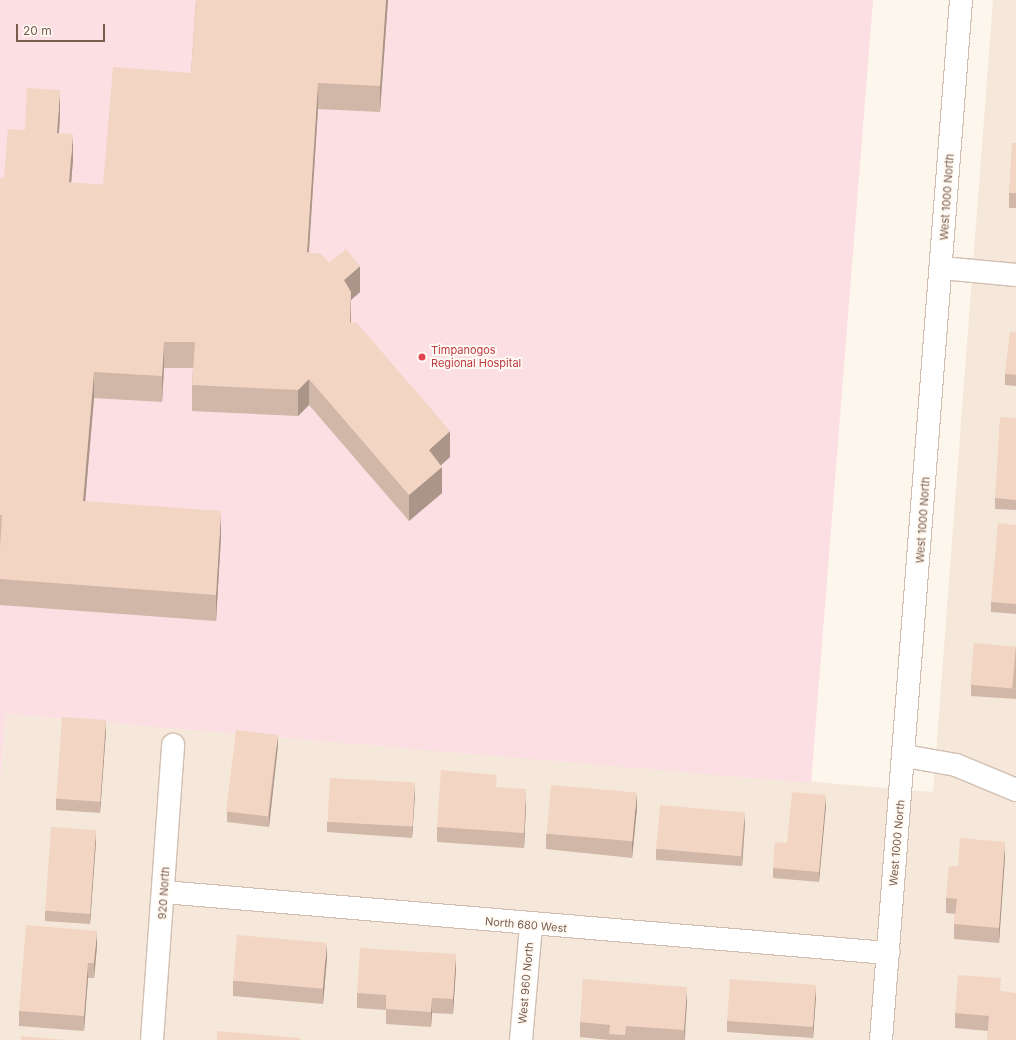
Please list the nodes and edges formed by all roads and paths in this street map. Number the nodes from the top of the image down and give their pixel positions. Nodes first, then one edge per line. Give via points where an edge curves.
1 (961, 0) edge
2 (942, 268) junction
3 (1016, 275) edge
4 (173, 746) dead end
5 (905, 756) junction
6 (1016, 790) edge
7 (164, 892) junction
8 (531, 925) junction
9 (888, 953) junction
10 (152, 1040) edge
11 (521, 1040) edge
12 (881, 1040) edge

1 - 2 street, West 1000 North
2 - 3 street
2 - 5 street, West 1000 North
4 - 7 street, 920 North
5 - 6 street via 956,765
5 - 9 street, West 1000 North
7 - 8 street, North 680 West
7 - 10 street, 920 North
8 - 9 street, North 680 West
8 - 11 street, West 960 North
9 - 12 street, West 1000 North

